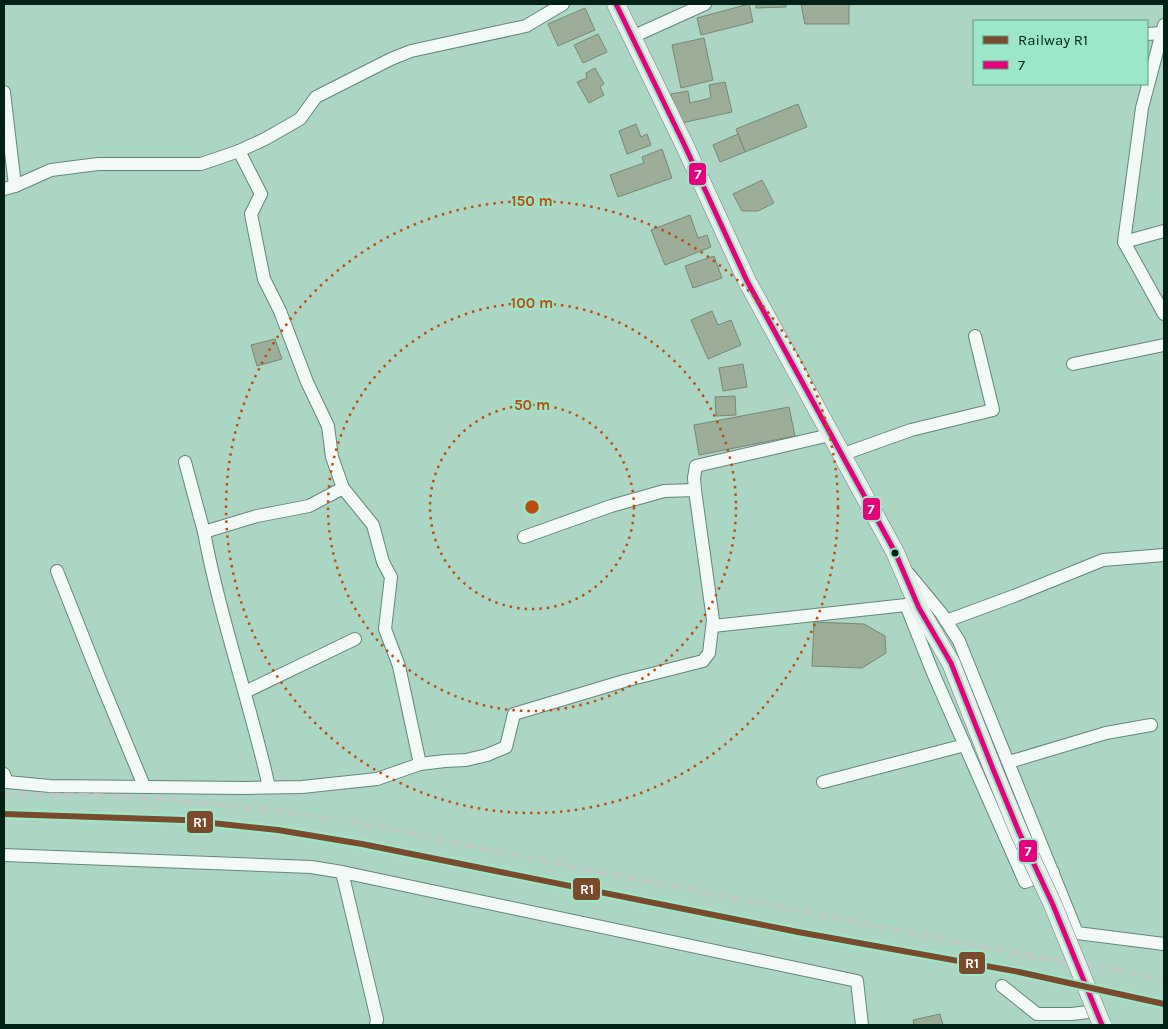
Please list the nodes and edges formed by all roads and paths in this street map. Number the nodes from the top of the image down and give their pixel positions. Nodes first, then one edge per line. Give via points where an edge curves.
1 (563, 4) edge
2 (616, 4) edge
3 (706, 4) edge
4 (1163, 29) edge
5 (1148, 34) edge
6 (632, 37) junction
7 (4, 92) edge
8 (238, 151) junction
9 (10, 188) edge
10 (1164, 231) edge
11 (1124, 242) junction
12 (1164, 314) edge
13 (975, 336) dead end
14 (1164, 345) edge
15 (1073, 364) dead end
16 (830, 435) junction
17 (841, 455) junction
18 (185, 462) dead end
19 (344, 488) junction
20 (695, 490) junction
21 (204, 532) junction
22 (524, 537) dead end
23 (1164, 555) edge
24 (900, 562) junction
25 (57, 571) dead end
26 (946, 621) junction
27 (713, 626) junction
28 (355, 639) dead end
29 (245, 692) junction
30 (1150, 725) dead end
31 (965, 745) junction
32 (1009, 762) junction
33 (420, 764) junction
34 (4, 774) edge
35 (823, 782) dead end
36 (144, 786) junction
37 (269, 787) junction
38 (4, 855) edge
39 (342, 872) junction
40 (1053, 872) junction
41 (1164, 944) edge
42 (1002, 986) dead end
43 (1099, 1018) edge
44 (376, 1025) edge
45 (862, 1025) edge

1 - 8 street via 526,26 411,51 391,59 316,97 300,119
2 - 6 main road
3 - 6 street
4 - 5 street
4 - 11 street via 1142,108
6 - 16 main road via 746,282
7 - 9 street
8 - 9 street via 201,164 98,164 51,170
8 - 19 street via 261,194 251,214 264,279 328,426 332,457
10 - 11 street
11 - 12 street
13 - 17 street via 993,410 910,430
14 - 15 street
16 - 17 main road
16 - 20 street via 696,466
17 - 24 main road
18 - 21 street
19 - 21 street via 310,506 257,516
19 - 33 street via 373,525 391,577 385,629 399,666
20 - 22 street via 664,491 610,506
20 - 27 street
21 - 29 street
23 - 26 street via 1103,560
24 - 26 street
24 - 43 main road, bridge via 919,608 951,663
25 - 36 street
26 - 32 street via 959,641
27 - 31 street via 906,605
27 - 33 street via 709,653 703,661 514,714 506,747 466,760
28 - 29 street
29 - 37 street
30 - 32 street via 1106,733
31 - 35 street
31 - 40 street via 1026,882
32 - 40 street
33 - 37 street via 377,779
34 - 36 street via 6,782 50,786
36 - 37 street
38 - 39 street via 312,867
39 - 44 street
39 - 45 street via 857,981
40 - 41 street via 1077,933
42 - 43 street via 1037,1014

